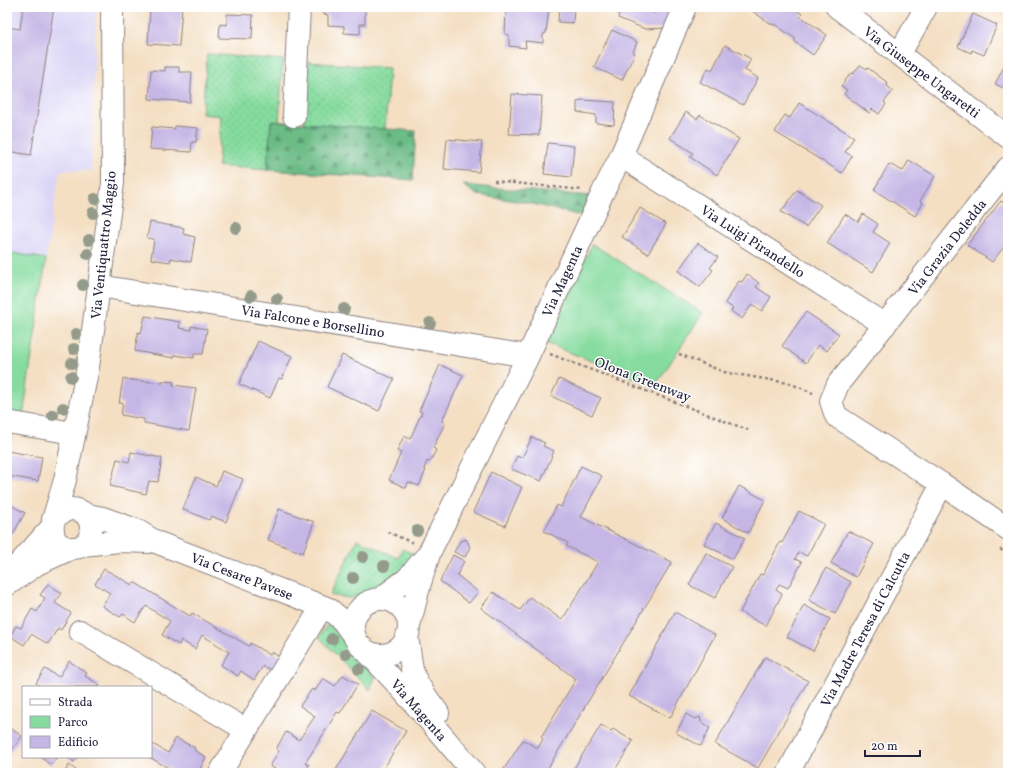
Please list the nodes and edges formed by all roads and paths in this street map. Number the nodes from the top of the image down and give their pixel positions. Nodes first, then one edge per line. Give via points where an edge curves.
1 (112, 7) edge
2 (299, 7) edge
3 (685, 7) edge
4 (837, 7) edge
5 (926, 7) edge
6 (899, 55) junction
7 (294, 116) dead end
8 (1008, 137) edge
9 (621, 156) junction
10 (1008, 168) edge
11 (494, 181) dead end
12 (603, 192) junction
13 (99, 286) junction
14 (885, 325) junction
15 (529, 351) junction
16 (679, 354) dead end
17 (831, 401) junction
18 (7, 422) edge
19 (748, 430) dead end
20 (74, 433) junction
21 (65, 480) junction
22 (942, 484) junction
23 (84, 513) junction
24 (53, 523) junction
25 (1008, 529) edge
26 (388, 532) dead end
27 (156, 542) junction
28 (76, 547) junction
29 (430, 551) junction
30 (7, 577) edge
31 (7, 585) edge
32 (375, 601) junction
33 (325, 608) junction
34 (80, 631) dead end
35 (408, 631) junction
36 (359, 644) junction
37 (246, 730) junction
38 (220, 773) edge
39 (474, 773) edge
40 (480, 773) edge
41 (788, 773) edge

1 - 13 street, Via Ventiquattro Maggio via 113,183
2 - 7 street
3 - 9 street, Via Magenta
4 - 6 street, Via Giuseppe Ungaretti
5 - 6 street
6 - 8 street, Via Giuseppe Ungaretti
9 - 12 street, Via Magenta
9 - 14 street, Via Luigi Pirandello
10 - 14 street, Via Grazia Deledda
11 - 12 path
12 - 15 street, Via Magenta
13 - 15 street, Via Falcone e Borsellino
13 - 20 street, Via Ventiquattro Maggio via 88,367
14 - 17 street via 838,384
15 - 19 path, Olona Greenway
15 - 29 street, Via Magenta
16 - 17 path via 724,372 789,383
17 - 22 street via 836,416
18 - 20 street
20 - 21 street, Via Ventiquattro Maggio
21 - 23 street
21 - 24 street, Via Ventiquattro Maggio
22 - 25 street
22 - 41 street, Via Madre Teresa di Calcutta
23 - 24 street, Via Ventiquattro Maggio via 70,509 61,512
23 - 27 street, Via Cesare Pavese via 136,530
23 - 28 street via 92,530 90,538
24 - 28 street via 55,540 61,546
24 - 30 street, Via Ventiquattro Maggio
26 - 29 path
27 - 28 street, Via Cesare Pavese via 119,541
27 - 33 street, Via Cesare Pavese
28 - 31 street via 37,564
29 - 32 street via 407,579
29 - 35 street
32 - 33 street, Via Cesare Pavese via 350,608
32 - 35 street, Via Magenta via 389,600 403,610 407,617
32 - 36 street via 362,607 354,622
33 - 36 street, Via Cesare Pavese via 342,621
33 - 37 street
34 - 37 street
35 - 36 street via 403,644 388,654 370,653
35 - 40 street, Via Magenta via 412,668 416,680
36 - 39 street, Via Magenta
37 - 38 street

